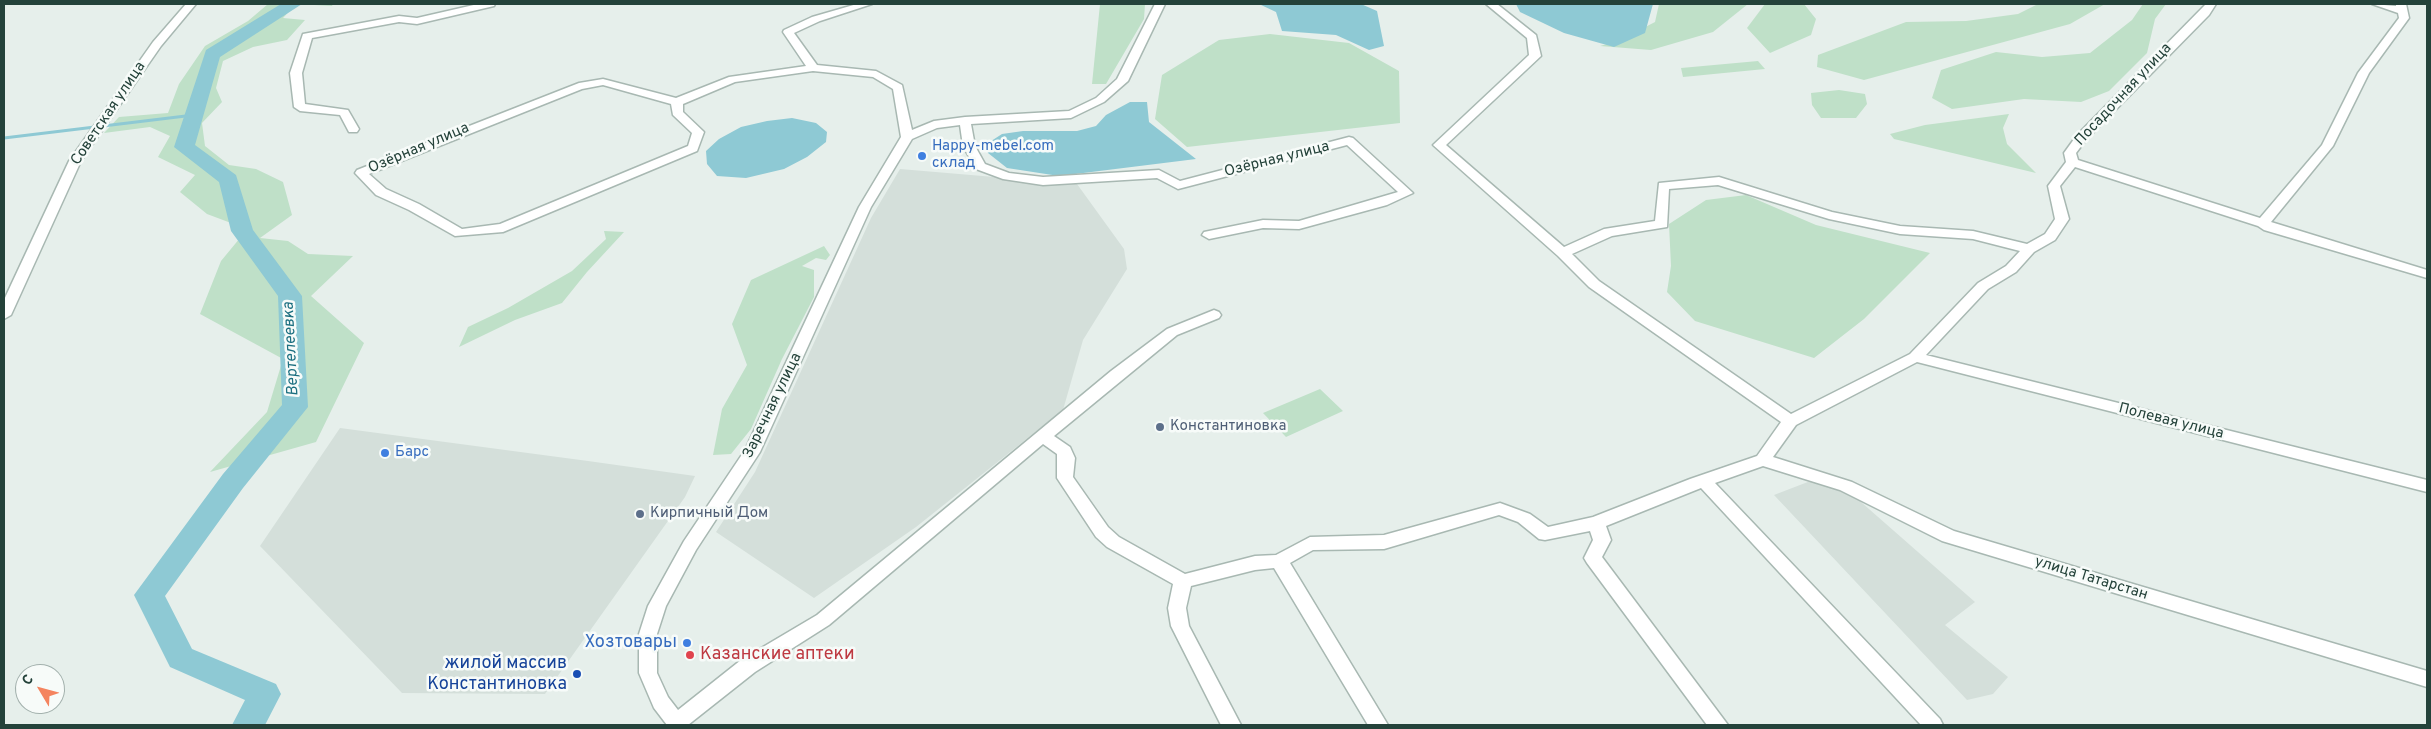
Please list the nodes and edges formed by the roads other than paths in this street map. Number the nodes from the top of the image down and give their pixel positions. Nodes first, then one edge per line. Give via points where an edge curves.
1 (191, 4) edge
2 (490, 4) edge
3 (867, 4) edge
4 (1160, 4) edge
5 (1491, 4) edge
6 (2212, 4) edge
7 (2378, 4) edge
8 (2402, 7) edge
9 (813, 68) junction
10 (677, 102) junction
11 (965, 121) junction
12 (353, 129) dead end
13 (907, 137) junction
14 (2072, 162) junction
15 (2263, 223) junction
16 (1210, 235) dead end
17 (2030, 249) junction
18 (1563, 253) junction
19 (2427, 274) edge
20 (4, 315) edge
21 (1214, 315) dead end
22 (1916, 357) junction
23 (1790, 421) junction
24 (1044, 437) junction
25 (1762, 460) junction
26 (1704, 481) junction
27 (2427, 486) edge
28 (1596, 523) junction
29 (1279, 560) junction
30 (1183, 581) junction
31 (2427, 679) edge
32 (678, 724) edge
33 (1231, 725) edge
34 (1378, 725) edge
35 (1718, 725) edge
36 (1933, 725) edge

1 - 20 street, Советская улица via 157,44 75,160
2 - 12 street via 417,21 399,19 307,36 296,73 300,106 344,112
3 - 9 street via 816,19 788,32
4 - 11 street via 1122,81 1100,100 1071,114
5 - 18 street via 1532,37 1535,56 1439,145
6 - 14 street, Посадочная улица via 2081,138 2070,153
7 - 8 street
8 - 15 street via 2404,18 2364,73 2327,146
9 - 10 street via 733,79
9 - 13 street via 876,74 898,88
10 - 10 street, Озёрная улица via 617,84 603,82 579,86 361,173 381,192 460,233 503,228 693,148 698,132 677,113
11 - 13 street via 934,126
11 - 16 street, Озёрная улица via 969,146 980,166 1016,177 1043,181 1159,174 1178,185 1349,141 1406,193 1299,225 1264,224
13 - 32 street, Заречная улица via 865,207 752,452 690,546 657,606 648,634 648,673 661,702
14 - 15 street
14 - 17 street, Посадочная улица via 2054,186 2062,219 2050,237
15 - 19 street
17 - 18 street via 1973,235 1900,230 1829,216 1719,181 1663,186 1662,224 1609,232
17 - 22 street, Посадочная улица via 2011,269 1983,286
18 - 23 street via 1594,284
21 - 24 street via 1172,332
22 - 23 street, Посадочная улица
22 - 27 street, Полевая улица
23 - 25 street, Посадочная улица
24 - 30 street via 1064,451 1067,458 1065,478 1102,532 1113,542
24 - 32 street via 823,620 748,666
25 - 26 street
25 - 31 street, улица Татарстан via 1846,486 1948,536
26 - 28 street
26 - 36 street
28 - 29 street via 1545,534 1524,518 1500,509 1384,542 1310,544
28 - 35 street via 1602,540 1593,558
29 - 30 street
29 - 34 street
30 - 33 street via 1177,608 1180,626

